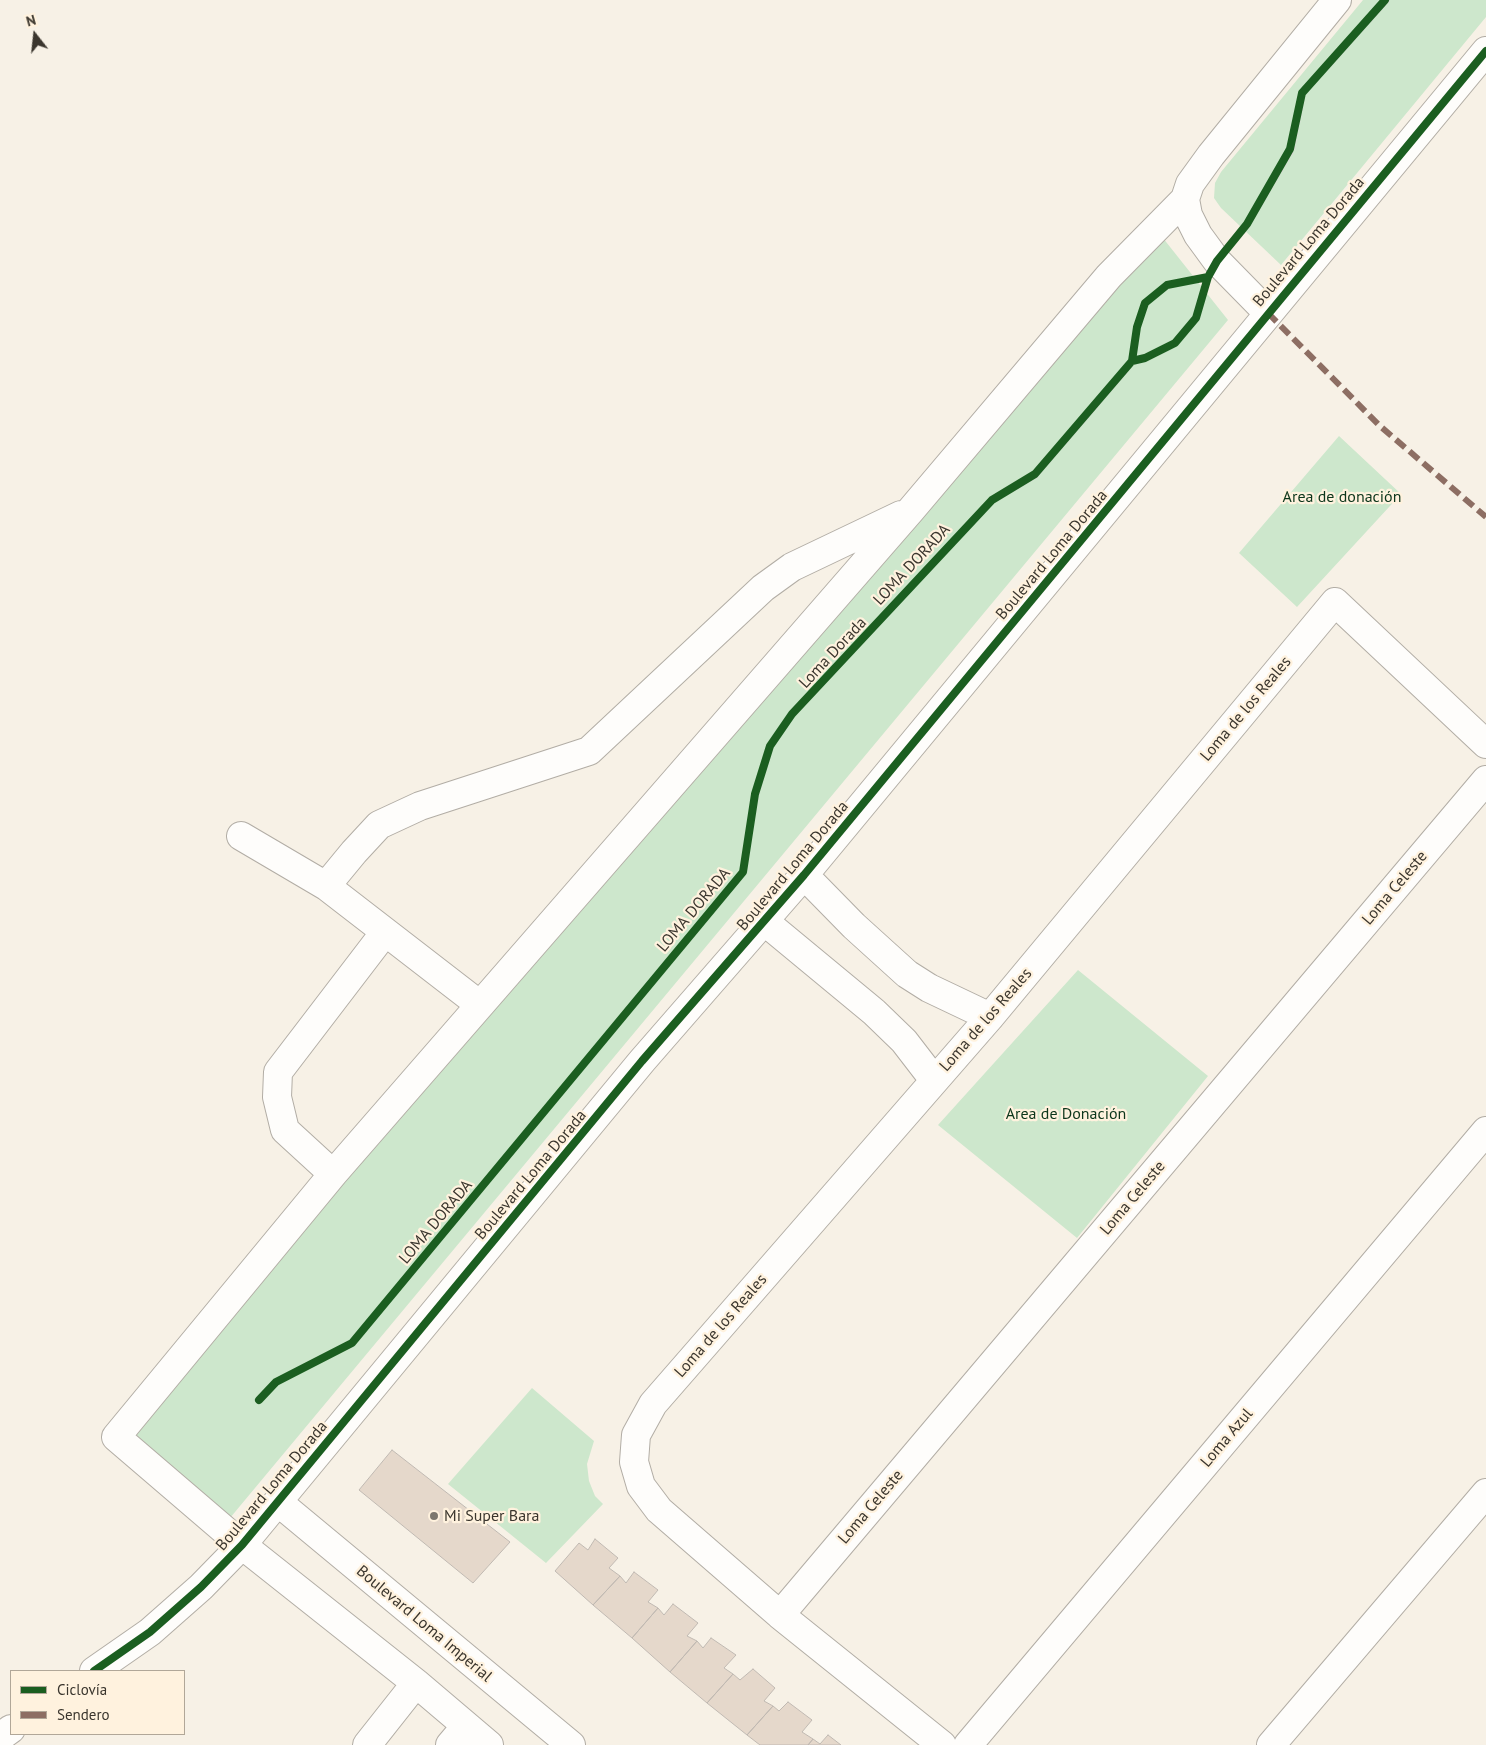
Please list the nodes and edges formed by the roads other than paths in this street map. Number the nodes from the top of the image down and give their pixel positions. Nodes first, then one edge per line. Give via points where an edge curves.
1 (1337, 0) edge
2 (1486, 51) edge
3 (1188, 192) junction
4 (1268, 312) junction
5 (911, 510) junction
6 (1486, 744) edge
7 (1486, 780) edge
8 (241, 836) dead end
9 (804, 875) junction
10 (326, 886) junction
11 (764, 921) junction
12 (385, 932) junction
13 (480, 1006) junction
14 (990, 1018) junction
15 (934, 1080) junction
16 (1486, 1131) edge
17 (333, 1174) junction
18 (1486, 1493) edge
19 (278, 1502) junction
20 (242, 1545) junction
21 (780, 1615) junction
22 (95, 1670) edge
23 (416, 1683) junction
24 (458, 1735) edge
25 (367, 1745) edge
26 (489, 1745) edge
27 (571, 1745) edge
28 (942, 1745) edge
29 (968, 1745) edge
30 (1271, 1745) edge

1 - 3 street via 1211,155
2 - 4 street, Boulevard Loma Dorada
3 - 4 street via 1188,215 1214,267
3 - 5 street via 1109,276
4 - 9 street, Boulevard Loma Dorada
5 - 10 street via 792,567 756,595 589,751 420,806 379,825
5 - 13 street
6 - 14 street, Loma de los Reales via 1335,602
7 - 21 street, Loma Celeste
8 - 10 street
9 - 11 street, Boulevard Loma Dorada
9 - 14 street via 907,974
10 - 12 street
11 - 15 street via 874,1012 904,1041
11 - 19 street, Boulevard Loma Dorada via 642,1061
12 - 13 street
12 - 17 street via 278,1072 277,1097 285,1130
13 - 17 street
14 - 15 street, Loma de los Reales
15 - 21 street, Loma de los Reales via 653,1404 636,1435 634,1462 642,1486 659,1510
16 - 29 street, Loma Azul
17 - 20 street via 116,1437
18 - 30 street
19 - 20 street, Boulevard Loma Dorada
19 - 27 street, Boulevard Loma Imperial
20 - 22 street, Boulevard Loma Dorada via 202,1587 150,1632
20 - 23 street
21 - 28 street
23 - 24 street
23 - 25 street
24 - 26 street

